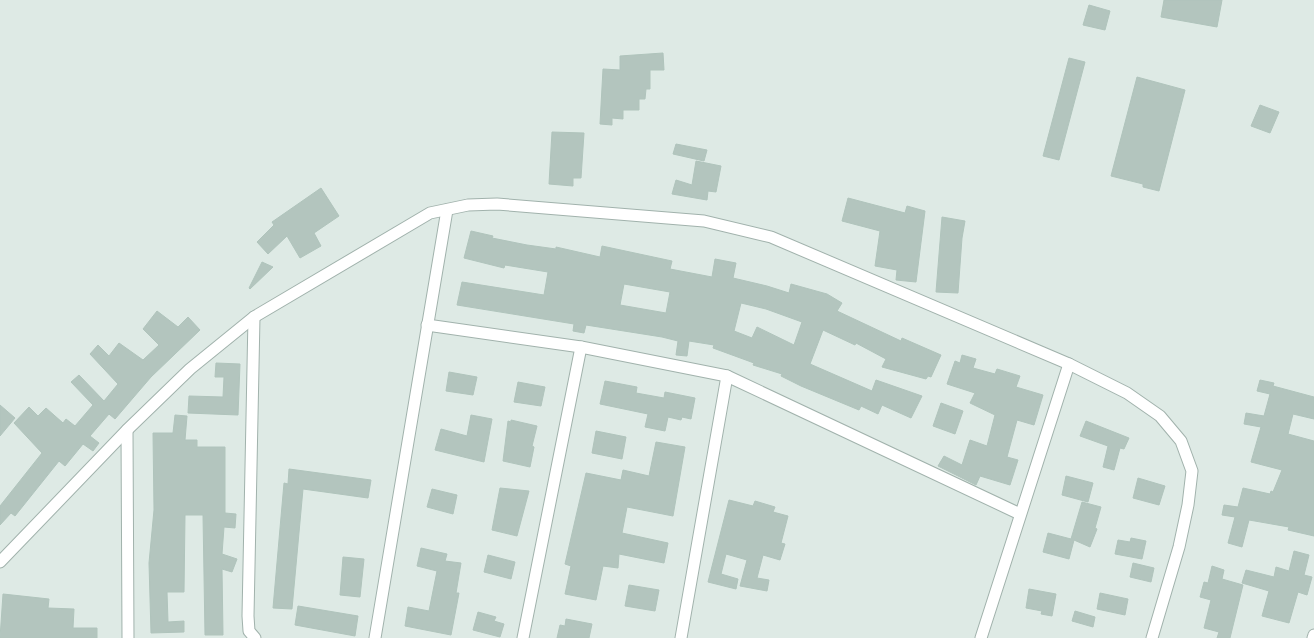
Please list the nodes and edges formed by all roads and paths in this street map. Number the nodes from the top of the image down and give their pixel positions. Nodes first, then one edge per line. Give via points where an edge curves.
1 (447, 210) junction
2 (254, 317) junction
3 (428, 325) junction
4 (581, 347) junction
5 (1069, 364) junction
6 (727, 376) junction
7 (128, 430) junction
8 (1020, 514) junction
9 (0, 562) edge
10 (128, 638) edge
11 (255, 638) edge
12 (375, 638) edge
13 (522, 638) edge
14 (681, 638) edge
15 (981, 638) edge
16 (1152, 638) edge

1 - 2 street via 430,213
1 - 3 street
1 - 5 street via 468,205 497,204 704,221 771,236
2 - 7 street via 190,368
2 - 11 street via 248,616 249,631
3 - 4 street
3 - 12 street
4 - 6 street
4 - 13 street
5 - 8 street
5 - 16 street via 1127,393 1160,416 1181,441 1192,470 1179,547
6 - 8 street
6 - 14 street
7 - 9 street
7 - 10 street
8 - 15 street

